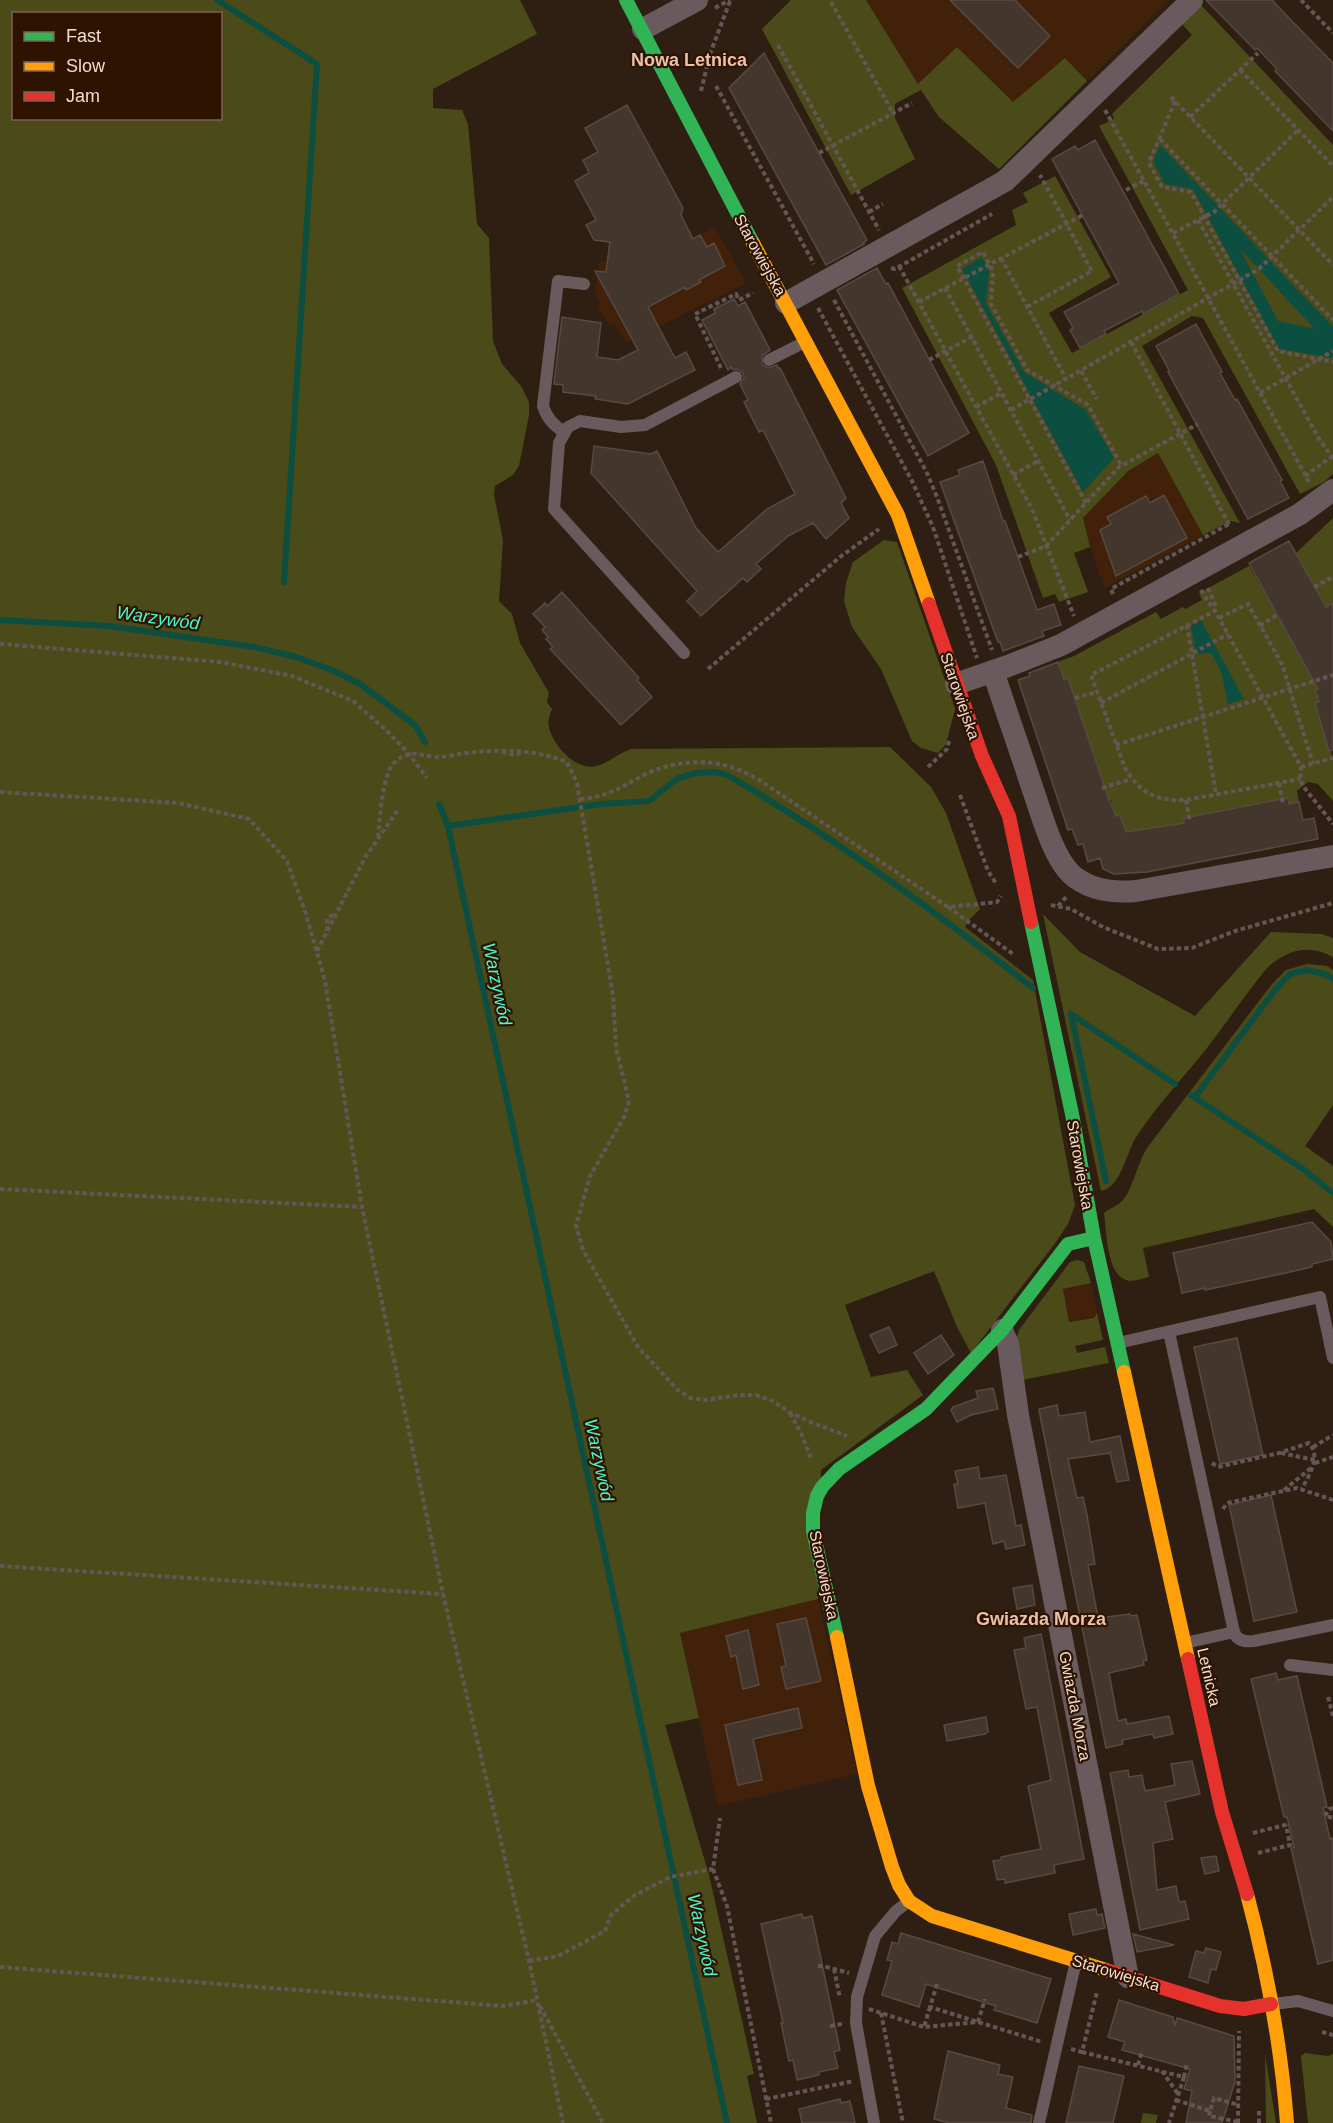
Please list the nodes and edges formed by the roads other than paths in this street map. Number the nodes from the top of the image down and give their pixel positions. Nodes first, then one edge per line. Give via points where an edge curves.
1 (626, 0) edge
2 (697, 0) edge
3 (1192, 0) edge
4 (643, 29) junction
5 (584, 284) dead end
6 (786, 303) junction
7 (806, 341) junction
8 (769, 360) dead end
9 (732, 379) road end
10 (564, 432) junction
11 (1326, 495) edge
12 (684, 653) dead end
13 (996, 670) junction
14 (956, 684) junction
15 (1333, 856) edge
16 (1094, 1238) junction
17 (1002, 1330) junction
18 (1169, 1332) junction
19 (1117, 1343) junction
20 (1333, 1358) edge
21 (1333, 1625) edge
22 (1234, 1632) junction
23 (1184, 1643) junction
24 (1290, 1665) dead end
25 (1333, 1670) edge
26 (909, 1901) junction
27 (1076, 1961) junction
28 (1128, 1977) junction
29 (1271, 2004) junction
30 (1333, 2011) edge
31 (874, 2123) edge
32 (1039, 2123) edge
33 (1287, 2123) edge

1 - 4 street, Starowiejska
2 - 4 street
3 - 6 street via 1005,182
4 - 6 street, Starowiejska
5 - 10 lane via 558,281 543,406 553,424
6 - 7 street, Starowiejska
7 - 8 lane
7 - 14 street, Starowiejska via 898,515
9 - 10 lane via 645,425 621,427 580,422
10 - 12 lane via 559,443 554,509
11 - 13 street via 1300,514 1061,645
13 - 14 street
13 - 15 street via 1055,849 1070,873 1086,884 1120,893
14 - 16 street, Starowiejska via 1009,816
16 - 17 street, Starowiejska via 1068,1244
16 - 19 street, Letnicka
17 - 26 street, Starowiejska via 926,1409 839,1469 822,1486 813,1513 813,1531 868,1786 892,1867
17 - 28 street, Gwiazda Morza via 1008,1344 1018,1415
18 - 19 lane
18 - 20 lane via 1320,1297
18 - 22 lane
19 - 23 street, Letnicka
21 - 22 lane via 1254,1641 1243,1641
22 - 23 lane
23 - 29 street, Letnicka
24 - 25 lane
26 - 27 street, Starowiejska via 932,1916
26 - 31 lane via 875,1936 857,1997 856,2023
27 - 28 street, Starowiejska
27 - 32 lane via 1062,2048
28 - 29 street, Starowiejska via 1220,2006 1244,2009
29 - 30 lane via 1298,2001
29 - 33 street, Letnicka via 1284,2077

